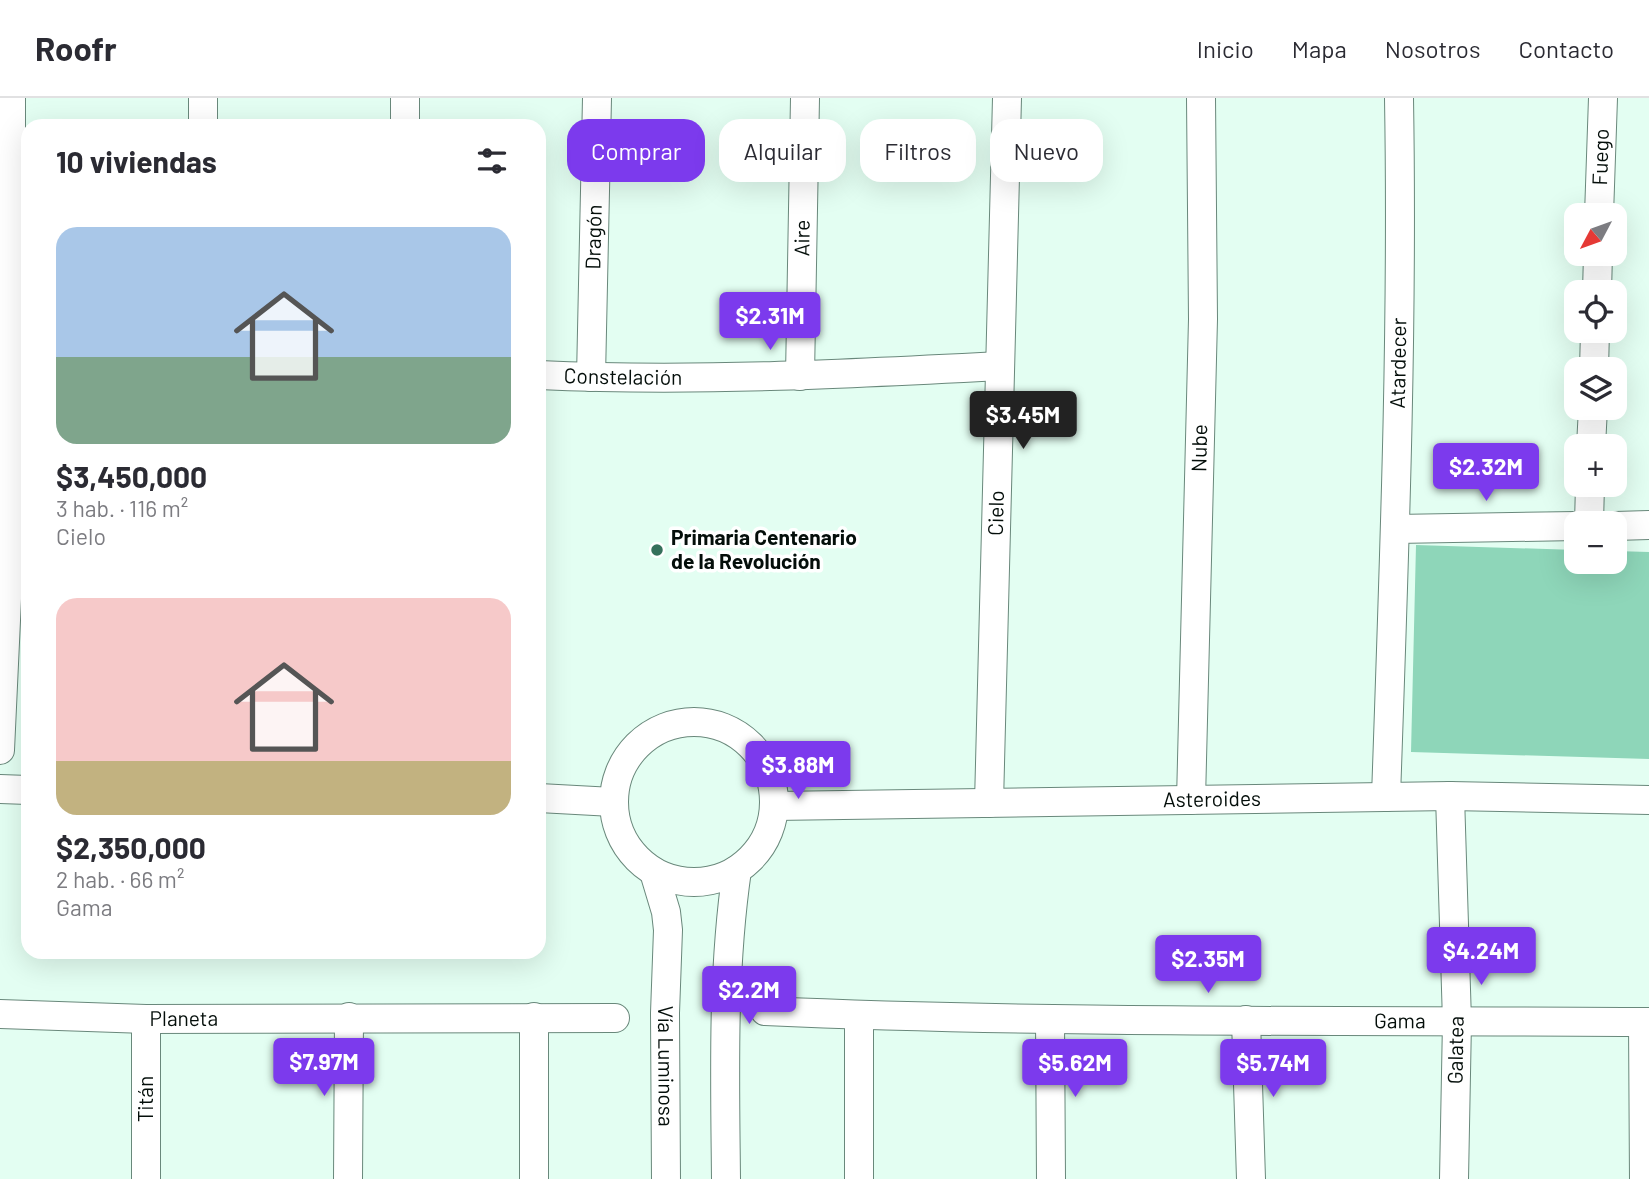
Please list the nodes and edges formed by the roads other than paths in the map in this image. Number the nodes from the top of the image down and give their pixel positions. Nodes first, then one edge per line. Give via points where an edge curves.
1 (11, 98) edge
2 (203, 98) edge
3 (405, 98) edge
4 (597, 98) edge
5 (805, 98) edge
6 (1007, 98) edge
7 (1201, 98) edge
8 (1399, 98) edge
9 (1603, 98) edge
10 (203, 119) edge
11 (405, 119) edge
12 (1599, 203) edge
13 (1000, 366) junction
14 (546, 375) edge
15 (800, 376) junction
16 (591, 377) junction
17 (6, 512) edge
18 (1649, 525) edge
19 (1564, 526) edge
20 (1627, 526) edge
21 (1395, 529) junction
22 (0, 750) edge
23 (0, 789) edge
24 (21, 790) edge
25 (1450, 796) junction
26 (1386, 797) junction
27 (546, 799) edge
28 (1191, 800) junction
29 (1649, 800) edge
30 (613, 802) junction
31 (989, 803) junction
32 (774, 806) junction
33 (737, 870) junction
34 (654, 872) junction
35 (765, 1012) dead end
36 (0, 1014) edge
37 (859, 1016) junction
38 (349, 1017) junction
39 (534, 1017) junction
40 (146, 1018) junction
41 (615, 1018) dead end
42 (1050, 1018) junction
43 (1246, 1020) junction
44 (1457, 1021) junction
45 (1646, 1022) edge
46 (146, 1179) edge
47 (348, 1179) edge
48 (534, 1179) edge
49 (666, 1179) edge
50 (726, 1179) edge
51 (859, 1179) edge
52 (1051, 1179) edge
53 (1251, 1179) edge
54 (1454, 1179) edge
55 (1644, 1179) edge

1 - 17 street
2 - 10 street
3 - 11 street
4 - 16 street, Dragón
5 - 15 street, Aire
6 - 13 street, Cielo
7 - 28 street, Nube via 1203,319
8 - 21 street, Atardecer
9 - 12 street, Fuego
13 - 15 street, Constelación
13 - 31 street, Cielo
14 - 16 street, Constelación
15 - 16 street, Constelación
17 - 22 street
18 - 20 street
19 - 21 street
21 - 26 street, Atardecer
23 - 24 street
25 - 26 street, Asteroides
25 - 29 street, Asteroides
25 - 44 street, Galatea
26 - 28 street, Asteroides
27 - 30 street
28 - 31 street, Asteroides
30 - 32 street via 618,772 633,748 655,730 681,722 710,722 737,734 758,753 771,778
30 - 34 street via 618,830 632,854
31 - 32 street, Asteroides
32 - 33 street via 771,827 758,852
33 - 34 street via 711,881 680,881
33 - 50 street via 725,1026
34 - 49 street, Vía Luminosa via 668,930
35 - 37 street, Gama
36 - 40 street, Planeta
37 - 42 street, Gama
37 - 51 street
38 - 39 street, Planeta
38 - 40 street, Planeta
38 - 47 street
39 - 41 street, Planeta
39 - 48 street
40 - 46 street, Titán
42 - 43 street, Gama
42 - 52 street
43 - 44 street, Gama
43 - 53 street
44 - 45 street, Gama
44 - 54 street, Galatea
45 - 55 street

